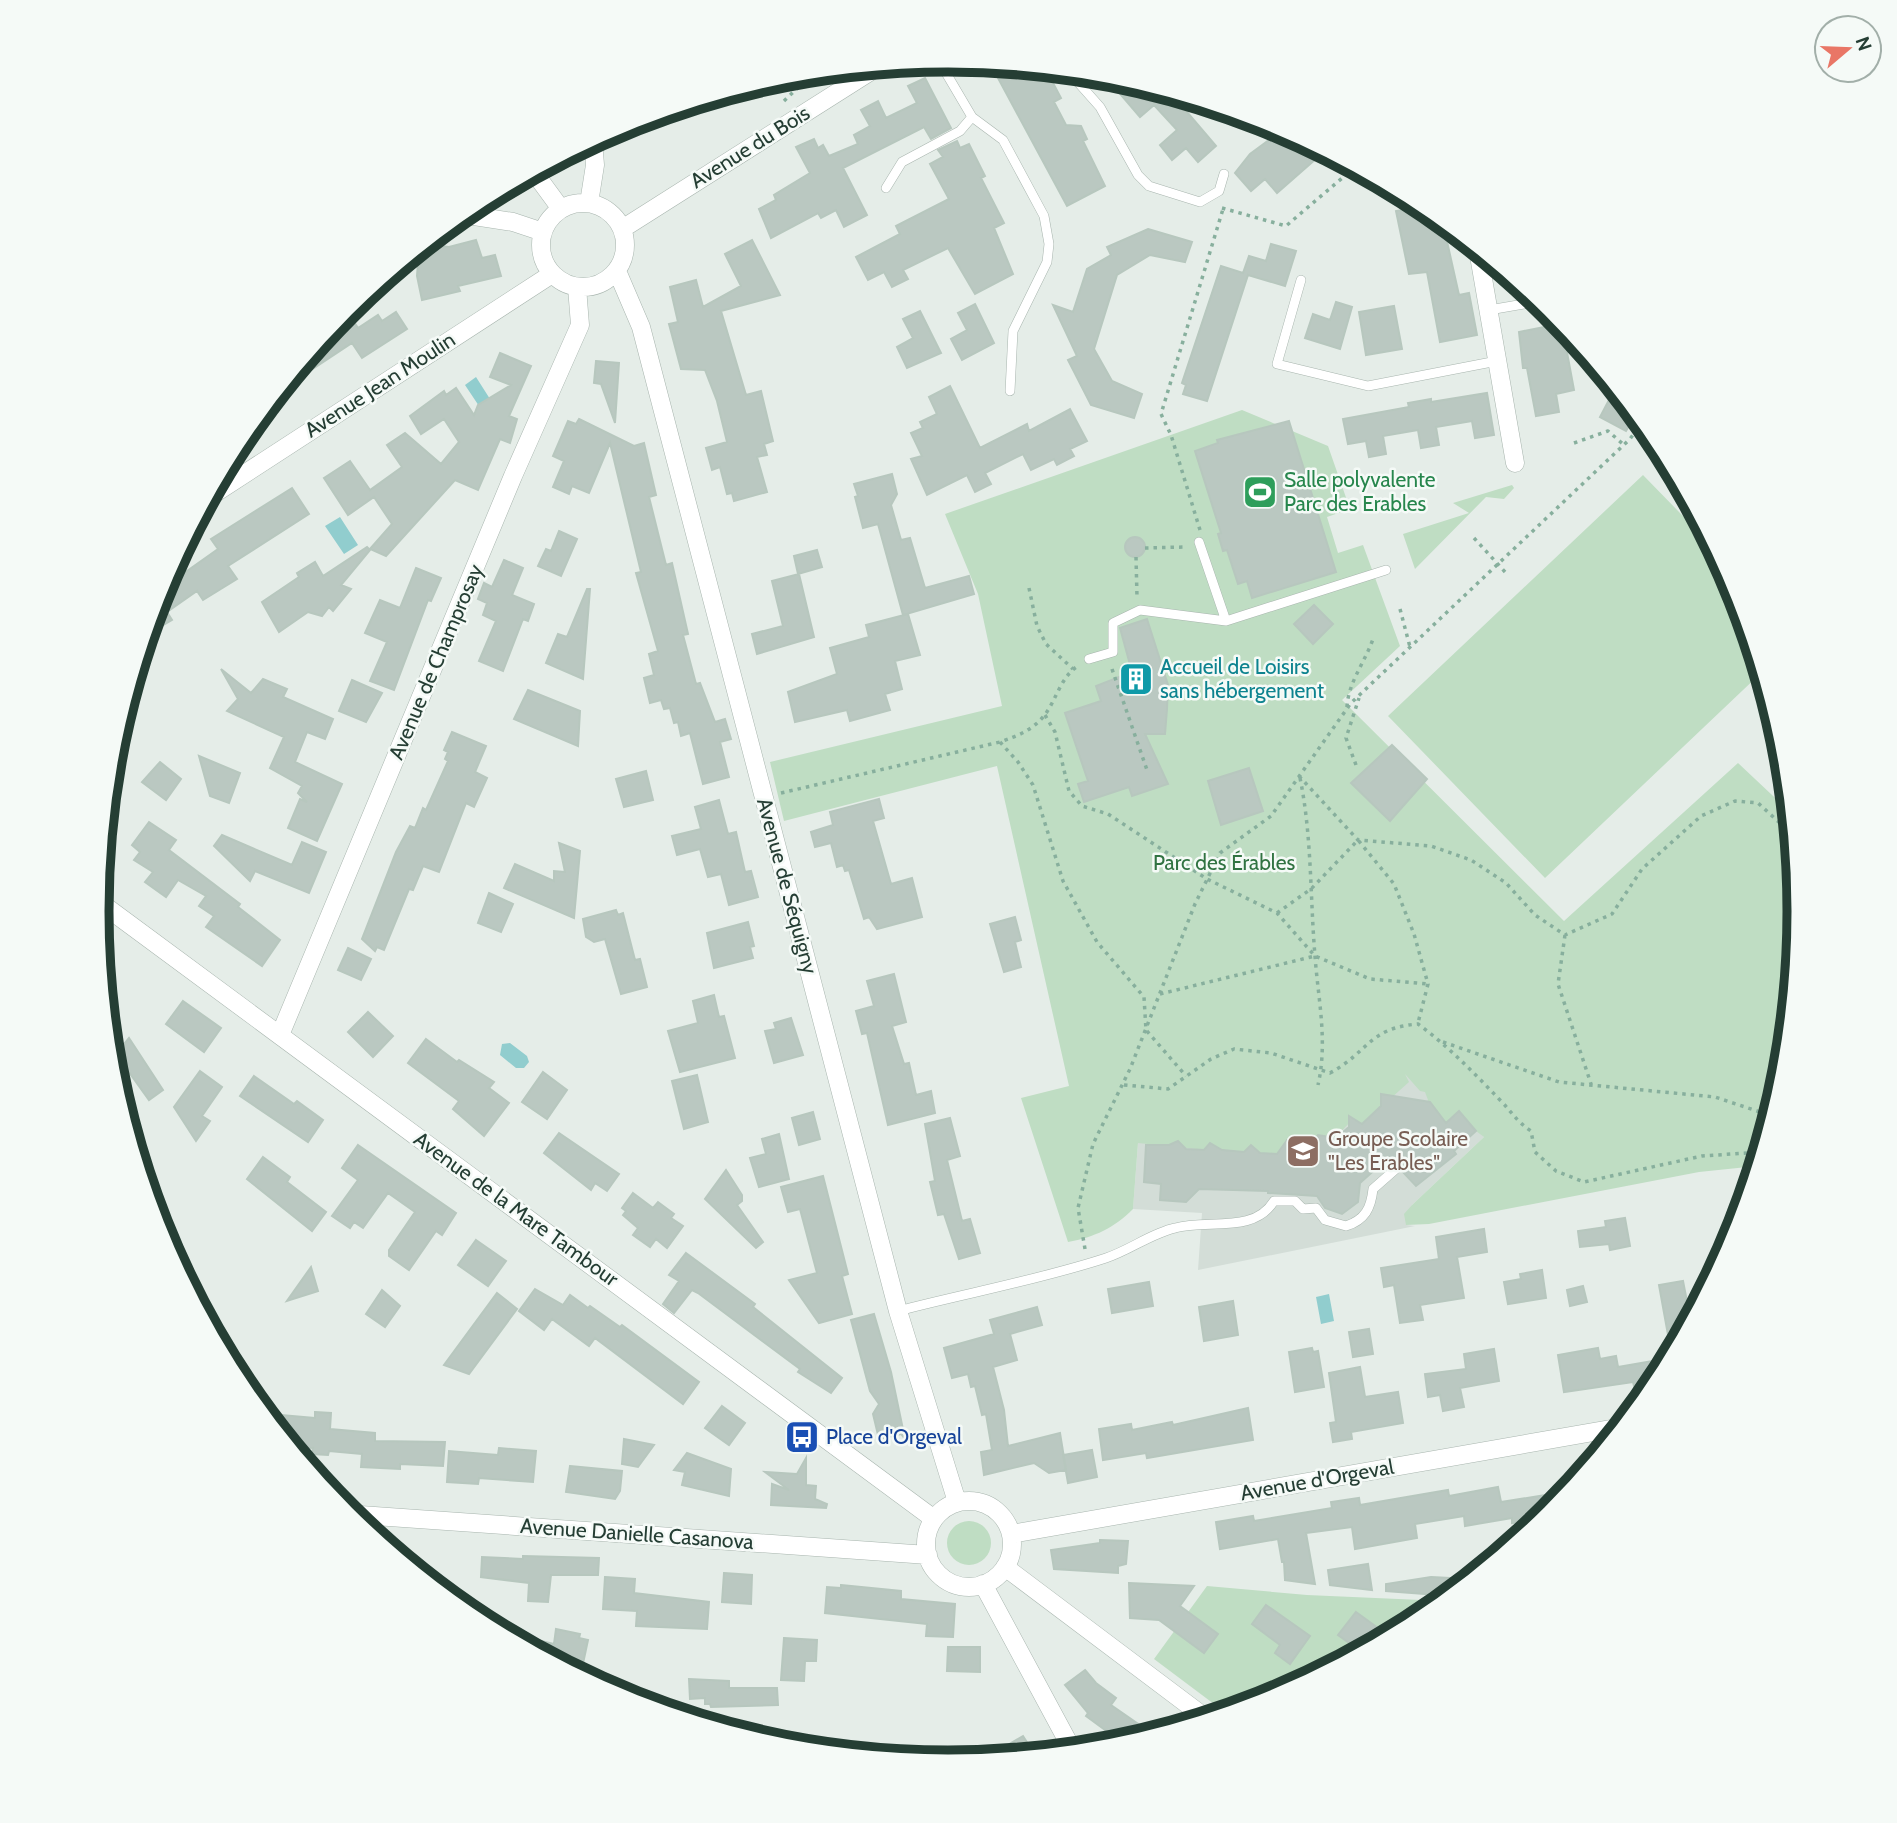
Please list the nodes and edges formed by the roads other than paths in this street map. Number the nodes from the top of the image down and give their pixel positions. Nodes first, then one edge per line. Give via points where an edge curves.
1 (946, 72) edge
2 (862, 77) edge
3 (1078, 82) edge
4 (972, 117) junction
5 (594, 151) edge
6 (1224, 174) dead end
7 (539, 179) edge
8 (886, 188) dead end
9 (589, 203) junction
10 (561, 209) junction
11 (476, 217) edge
12 (622, 229) junction
13 (542, 232) junction
14 (1480, 262) edge
15 (617, 271) junction
16 (552, 274) junction
17 (1301, 280) dead end
18 (577, 287) junction
19 (1527, 303) edge
20 (1489, 310) junction
21 (1497, 361) junction
22 (1010, 391) dead end
23 (1515, 463) dead end
24 (224, 487) edge
25 (1199, 542) road end
26 (1386, 570) dead end
27 (1226, 621) junction
28 (1089, 659) road end
29 (109, 910) edge
30 (280, 1035) junction
31 (1398, 1167) dead end
32 (898, 1311) junction
33 (1610, 1429) edge
34 (957, 1502) junction
35 (366, 1515) edge
36 (934, 1519) junction
37 (1011, 1534) junction
38 (928, 1555) junction
39 (1005, 1567) junction
40 (983, 1584) junction
41 (1199, 1713) edge
42 (1068, 1742) edge

1 - 4 lane
2 - 12 street, Avenue du Bois
3 - 6 lane via 1100,107 1138,175 1149,186 1200,202 1219,191
4 - 8 lane via 960,131 902,162
4 - 22 lane via 1003,141 1044,216 1049,244 1047,262 1013,331
5 - 9 street
7 - 10 street
9 - 10 street
9 - 12 street via 615,216
10 - 13 street
11 - 13 street
12 - 15 street via 625,243
13 - 16 street via 540,247
14 - 20 street
15 - 18 street via 606,281
15 - 32 street, Avenue de Séquigny via 641,327
16 - 18 street
16 - 24 street, Avenue Jean Moulin
17 - 21 lane via 1277,364 1368,386
18 - 30 street, Avenue de Champrosay via 580,325
19 - 20 lane
20 - 21 street
21 - 23 street
25 - 27 lane
26 - 27 lane
27 - 28 lane via 1137,611 1113,623 1113,652
29 - 30 street, Avenue de la Mare Tambour
30 - 36 street, Avenue de la Mare Tambour
31 - 32 lane via 1373,1189 1368,1211 1357,1222 1339,1226 1325,1220 1316,1208 1274,1201 1249,1222 1172,1228 1103,1259
32 - 34 street, Avenue de Séquigny
33 - 37 street, Avenue d'Orgeval
34 - 36 street
34 - 37 street via 977,1502 996,1510
35 - 38 street, Avenue Danielle Casanova
36 - 38 street via 928,1531
37 - 39 street
38 - 40 street via 934,1569 951,1582
39 - 40 street
39 - 41 street
40 - 42 street

